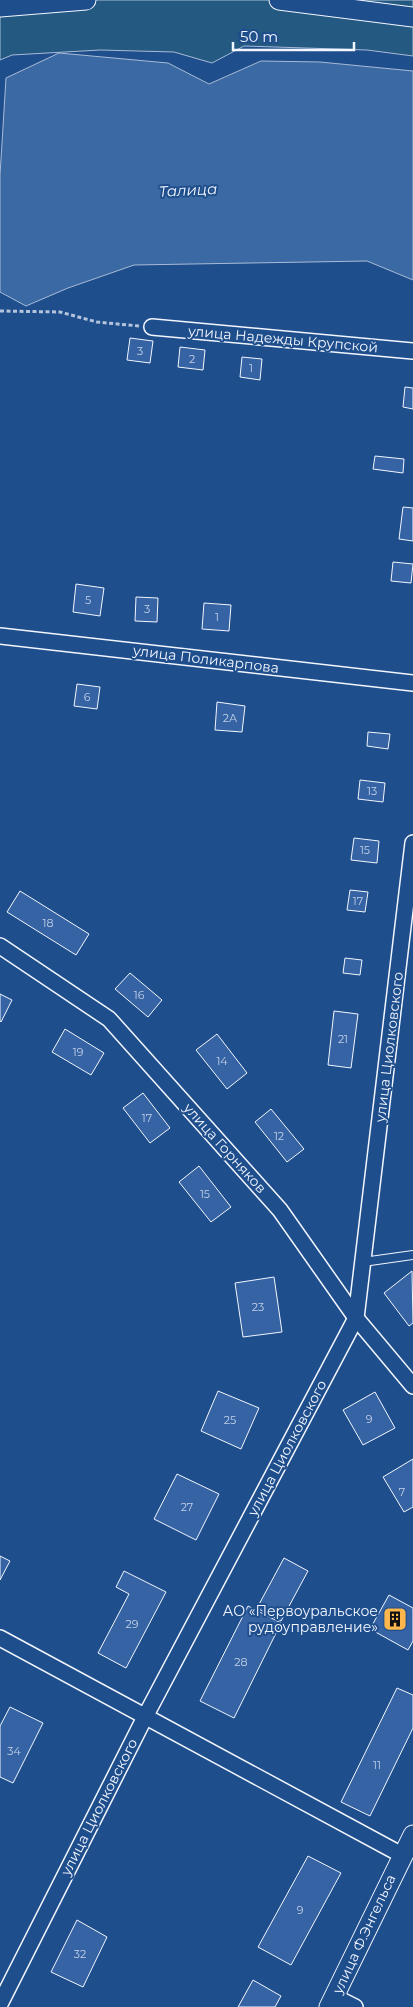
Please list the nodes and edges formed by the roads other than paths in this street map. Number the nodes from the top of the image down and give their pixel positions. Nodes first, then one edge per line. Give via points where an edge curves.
1 (86, 0) edge
2 (280, 0) edge
3 (0, 7) edge
4 (413, 17) edge
5 (152, 327) road end
6 (413, 351) edge
7 (0, 636) edge
8 (413, 683) edge
9 (413, 843) edge
10 (0, 946) edge
11 (413, 1255) edge
12 (363, 1262) junction
13 (356, 1318) junction
14 (413, 1386) edge
15 (0, 1638) edge
16 (146, 1715) junction
17 (413, 1835) edge
18 (402, 1855) junction
19 (332, 2002) edge
20 (0, 2004) edge
21 (355, 2007) edge

1 - 3 street
2 - 4 street
5 - 6 street, улица Надежды Крупской
7 - 8 street, улица Поликарпова
9 - 12 street, улица Циолковского
10 - 13 street, улица Горняков via 109,1019 280,1210
11 - 12 lane
12 - 13 street, улица Циолковского
13 - 14 street, улица Горняков
13 - 16 street, улица Циолковского
15 - 16 street
16 - 18 street
16 - 20 street, улица Циолковского
17 - 18 street, улица Ф.Энгельса
18 - 19 street, улица Ф.Энгельса
19 - 21 street

